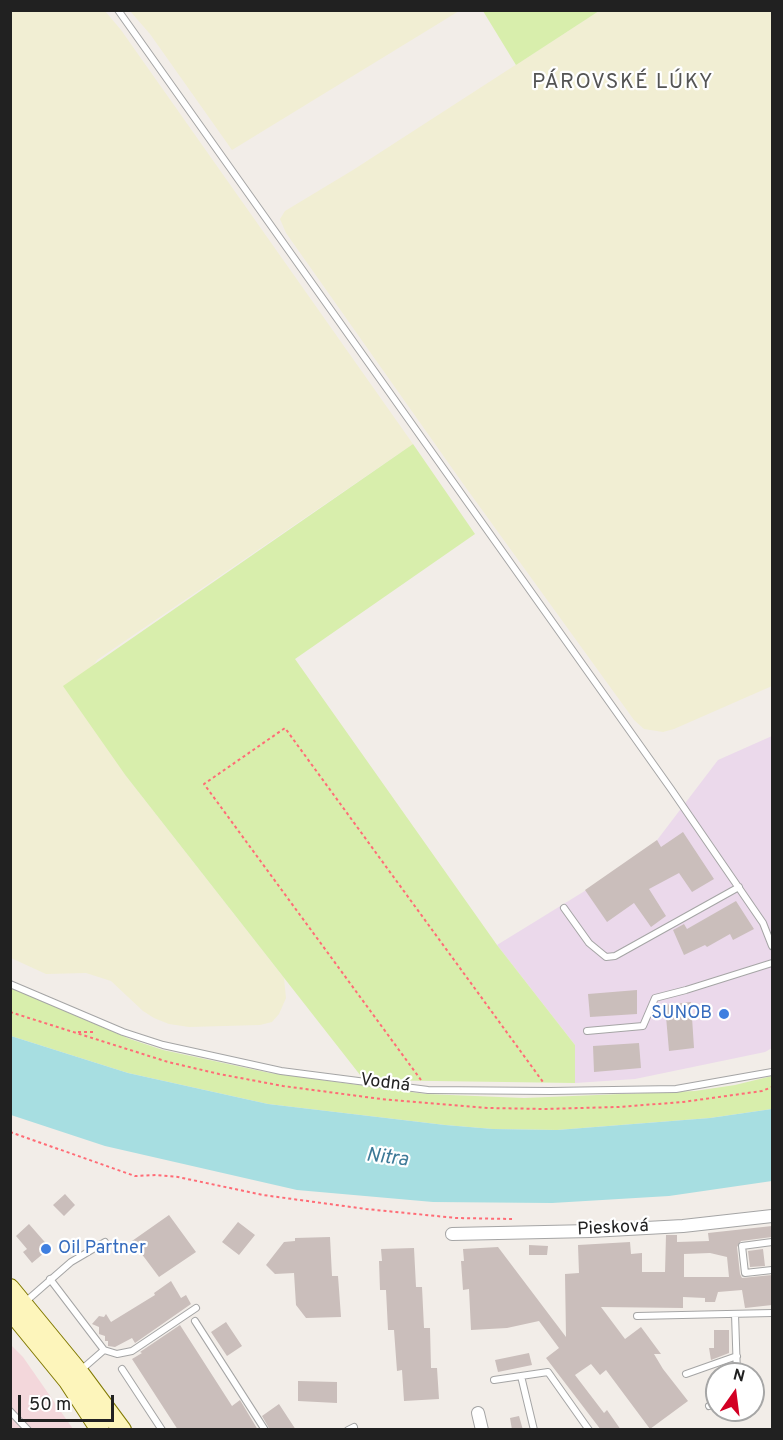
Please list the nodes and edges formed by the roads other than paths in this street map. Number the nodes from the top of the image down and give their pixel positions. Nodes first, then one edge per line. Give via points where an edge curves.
1 (118, 10) edge
2 (739, 887) junction
3 (564, 908) dead end
4 (772, 946) edge
5 (772, 963) edge
6 (10, 984) edge
7 (587, 1031) dead end
8 (772, 1072) edge
9 (772, 1216) edge
10 (452, 1234) dead end
11 (105, 1242) dead end
12 (772, 1242) edge
13 (772, 1270) edge
14 (50, 1279) junction
15 (10, 1288) edge
16 (17, 1307) edge
17 (196, 1308) dead end
18 (772, 1313) edge
19 (735, 1314) junction
20 (637, 1316) dead end
21 (195, 1321) dead end
22 (104, 1350) junction
23 (737, 1356) junction
24 (737, 1362) edge
25 (122, 1369) dead end
26 (79, 1372) junction
27 (686, 1374) dead end
28 (521, 1376) junction
29 (494, 1380) dead end
30 (10, 1411) edge
31 (478, 1413) dead end
32 (100, 1429) edge
33 (28, 1430) edge
34 (122, 1430) edge
35 (162, 1430) edge
36 (265, 1430) edge
37 (482, 1430) edge
38 (534, 1430) edge
39 (589, 1430) edge

1 - 2 lane
2 - 3 lane via 615,956 606,957 589,943
2 - 4 lane via 763,923
5 - 7 lane via 655,998 643,1026
6 - 8 lane, Vodná via 123,1032 173,1047 280,1071 428,1090 676,1089
9 - 10 street, Piesková via 682,1226
11 - 14 lane
12 - 13 lane via 742,1246 745,1273
14 - 16 lane
14 - 22 lane
15 - 16 main road
16 - 26 main road
16 - 32 main road
17 - 22 lane via 132,1351 117,1354
18 - 19 lane
19 - 20 lane
19 - 23 lane
21 - 36 lane
22 - 26 lane
23 - 24 lane
23 - 27 lane
25 - 35 lane
26 - 34 main road
28 - 29 lane
28 - 38 lane
28 - 39 lane via 548,1372
30 - 33 lane
31 - 37 street

